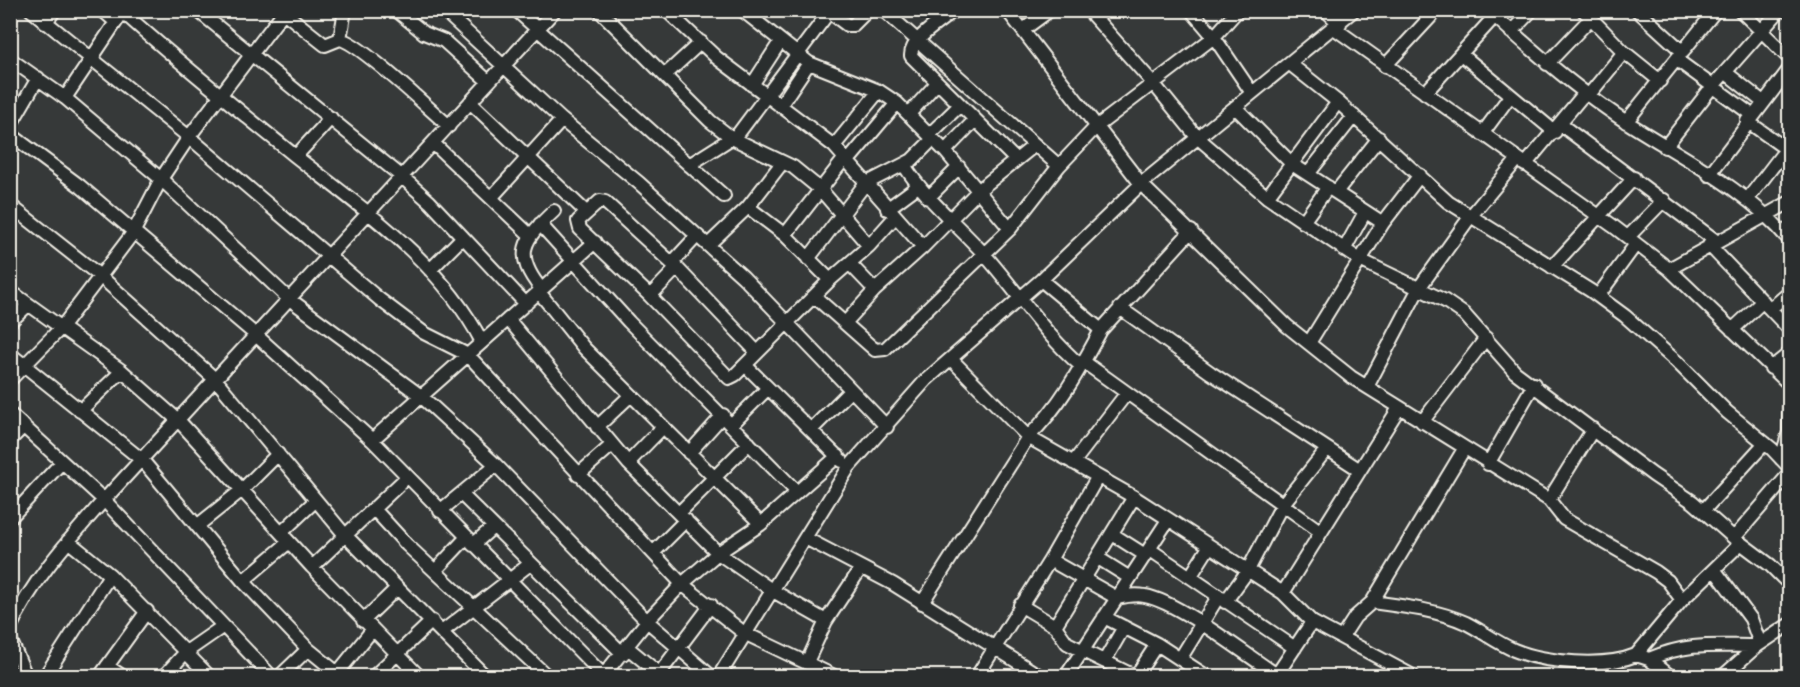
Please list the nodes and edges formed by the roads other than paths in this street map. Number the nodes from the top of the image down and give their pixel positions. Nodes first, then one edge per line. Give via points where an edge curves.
1 (31, 10) edge
2 (55, 10) edge
3 (102, 10) edge
4 (197, 10) edge
5 (345, 10) edge
6 (396, 10) edge
7 (443, 10) edge
8 (516, 10) edge
9 (555, 10) edge
10 (599, 10) edge
11 (868, 10) edge
12 (884, 10) edge
13 (954, 10) edge
14 (1007, 10) edge
15 (1050, 10) edge
16 (1088, 10) edge
17 (1191, 10) edge
18 (1238, 10) edge
19 (1325, 10) edge
20 (1354, 10) edge
21 (1437, 10) edge
22 (1532, 10) edge
23 (1716, 10) edge
24 (1740, 10) edge
25 (1780, 10) edge
26 (283, 11) edge
27 (668, 11) edge
28 (828, 11) edge
29 (1585, 12) edge
30 (1643, 12) edge
31 (750, 13) edge
32 (1492, 13) edge
33 (121, 15) edge
34 (615, 15) edge
35 (45, 23) junction
36 (459, 24) junction
37 (1337, 26) junction
38 (538, 30) junction
39 (1023, 30) junction
40 (1760, 31) junction
41 (1511, 32) junction
42 (1214, 37) junction
43 (340, 39) junction
44 (919, 40) junction
45 (444, 42) junction
46 (701, 42) junction
47 (780, 42) junction
48 (1624, 52) junction
49 (252, 53) junction
50 (795, 53) junction
51 (1461, 54) junction
52 (1680, 56) junction
53 (89, 58) junction
54 (10, 59) edge
55 (1790, 59) edge
56 (809, 63) junction
57 (1290, 64) junction
58 (1547, 64) junction
59 (1385, 66) junction
60 (504, 67) junction
61 (1790, 68) edge
62 (1725, 72) junction
63 (665, 75) junction
64 (38, 78) junction
65 (1660, 81) junction
66 (489, 82) junction
67 (937, 82) junction
68 (1153, 83) junction
69 (752, 85) junction
70 (1712, 87) junction
71 (879, 91) junction
72 (1252, 93) junction
73 (1425, 93) junction
74 (220, 95) junction
75 (1586, 95) junction
76 (767, 96) junction
77 (1510, 96) junction
78 (64, 98) junction
79 (470, 102) junction
80 (1338, 102) junction
81 (1763, 102) junction
82 (897, 103) junction
83 (960, 105) junction
84 (780, 106) junction
85 (1235, 107) junction
86 (909, 114) junction
87 (1354, 116) junction
88 (331, 118) junction
89 (1750, 118) junction
90 (562, 120) junction
91 (975, 120) junction
92 (1626, 122) junction
93 (10, 126) edge
94 (449, 126) junction
95 (1096, 127) junction
96 (1557, 128) junction
97 (10, 134) edge
98 (1482, 134) junction
99 (189, 137) junction
100 (931, 137) junction
101 (1197, 137) junction
102 (732, 138) junction
103 (1379, 138) junction
104 (433, 143) junction
105 (1035, 145) junction
106 (834, 147) junction
107 (1665, 147) junction
108 (1788, 147) edge
109 (945, 150) junction
110 (296, 156) junction
111 (527, 158) junction
112 (847, 159) junction
113 (1016, 160) junction
114 (1522, 162) junction
115 (782, 163) junction
116 (1292, 164) junction
117 (689, 165) junction
118 (904, 165) junction
119 (1059, 166) junction
120 (959, 167) junction
121 (1308, 174) junction
122 (1420, 175) junction
123 (1709, 175) junction
124 (401, 176) junction
125 (1634, 178) junction
126 (160, 179) junction
127 (865, 184) junction
128 (1141, 184) junction
129 (918, 186) junction
130 (820, 189) junction
131 (979, 190) junction
132 (1332, 190) junction
133 (724, 196) dead end
134 (1267, 197) junction
135 (491, 198) junction
136 (928, 198) junction
137 (1664, 200) junction
138 (1747, 201) junction
139 (1790, 201) edge
140 (10, 205) edge
141 (748, 207) junction
142 (368, 211) junction
143 (554, 211) dead end
144 (1365, 212) junction
145 (586, 213) junction
146 (843, 213) junction
147 (891, 213) junction
148 (1765, 214) junction
149 (1598, 215) junction
150 (1470, 218) junction
151 (949, 220) junction
152 (1304, 222) junction
153 (1383, 223) junction
154 (540, 224) junction
155 (1010, 229) junction
156 (1191, 231) junction
157 (133, 233) junction
158 (530, 235) junction
159 (785, 235) junction
160 (697, 236) junction
161 (463, 237) junction
162 (1632, 240) junction
163 (1790, 241) edge
164 (595, 242) junction
165 (1713, 243) junction
166 (708, 245) junction
167 (869, 246) junction
168 (922, 247) junction
169 (1344, 250) junction
170 (984, 254) junction
171 (328, 255) junction
172 (808, 259) junction
173 (1360, 260) junction
174 (574, 261) junction
175 (850, 264) junction
176 (675, 266) junction
177 (1552, 267) junction
178 (1669, 269) junction
179 (430, 270) junction
180 (100, 276) junction
181 (830, 280) junction
182 (1041, 280) junction
183 (1419, 288) junction
184 (875, 290) junction
185 (10, 291) edge
186 (541, 291) junction
187 (1790, 292) edge
188 (650, 296) junction
189 (814, 296) junction
190 (1598, 296) junction
191 (288, 298) junction
192 (1020, 299) junction
193 (526, 304) junction
194 (28, 305) junction
195 (1767, 305) junction
196 (1120, 308) junction
197 (508, 319) junction
198 (10, 321) edge
199 (787, 322) junction
200 (846, 322) junction
201 (61, 328) junction
202 (1101, 330) junction
203 (1732, 330) junction
204 (1790, 330) edge
205 (257, 336) junction
206 (1486, 339) junction
207 (482, 342) junction
208 (1309, 343) junction
209 (757, 352) junction
210 (1790, 353) edge
211 (10, 354) edge
212 (468, 355) junction
213 (951, 359) junction
214 (25, 364) junction
215 (1082, 364) junction
216 (744, 365) junction
217 (1771, 368) junction
218 (122, 371) junction
219 (10, 380) edge
220 (216, 380) junction
221 (1534, 384) junction
222 (1790, 385) edge
223 (1367, 387) junction
224 (768, 388) junction
225 (850, 391) junction
226 (1126, 394) junction
227 (631, 395) junction
228 (420, 396) junction
229 (1400, 408) junction
230 (80, 411) junction
231 (10, 414) edge
232 (727, 420) junction
233 (179, 421) junction
234 (1422, 422) junction
235 (24, 426) junction
236 (597, 427) junction
237 (663, 427) junction
238 (887, 427) junction
239 (1593, 429) junction
240 (811, 430) junction
241 (1028, 437) junction
242 (10, 440) edge
243 (372, 440) junction
244 (749, 443) junction
245 (1765, 443) junction
246 (612, 445) junction
247 (1328, 449) junction
248 (1464, 449) junction
249 (689, 453) junction
250 (278, 454) junction
251 (838, 456) junction
252 (142, 460) junction
253 (62, 462) junction
254 (628, 463) junction
255 (1072, 463) junction
256 (1785, 463) edge
257 (1488, 464) junction
258 (496, 465) junction
259 (849, 467) junction
260 (1360, 470) junction
261 (1790, 473) edge
262 (578, 475) junction
263 (713, 476) junction
264 (407, 477) junction
265 (1097, 478) junction
266 (242, 490) junction
267 (797, 492) junction
268 (461, 494) junction
269 (1134, 497) junction
270 (104, 500) junction
271 (1549, 500) junction
272 (316, 501) junction
273 (1282, 505) junction
274 (374, 509) junction
275 (440, 511) junction
276 (1704, 511) junction
277 (682, 517) junction
278 (10, 518) edge
279 (1168, 519) junction
280 (761, 524) junction
281 (197, 526) junction
282 (493, 527) junction
283 (1321, 532) junction
284 (1112, 534) junction
285 (345, 535) junction
286 (285, 538) junction
287 (807, 539) junction
288 (470, 541) junction
289 (1737, 541) junction
290 (68, 542) junction
291 (1209, 547) junction
292 (1147, 552) junction
293 (653, 553) junction
294 (718, 553) junction
295 (1098, 558) junction
296 (1050, 560) junction
297 (531, 564) junction
298 (312, 567) junction
299 (861, 568) junction
300 (1714, 569) junction
301 (435, 571) junction
302 (1247, 572) junction
303 (110, 575) junction
304 (1190, 577) junction
305 (1130, 578) junction
306 (1083, 580) junction
307 (243, 581) junction
308 (510, 582) junction
309 (682, 584) junction
310 (1790, 585) edge
311 (397, 588) junction
312 (773, 591) junction
313 (1283, 593) junction
314 (1117, 598) junction
315 (1222, 600) junction
316 (1682, 600) junction
317 (1372, 602) junction
318 (922, 603) junction
319 (711, 605) junction
320 (1020, 605) junction
321 (476, 608) junction
322 (147, 611) junction
323 (1104, 617) junction
324 (432, 621) junction
325 (647, 621) junction
326 (826, 621) junction
327 (1312, 622) junction
328 (1790, 624) edge
329 (368, 625) junction
330 (1203, 625) junction
331 (1055, 626) junction
332 (222, 627) junction
333 (1124, 627) junction
334 (10, 628) edge
335 (443, 631) junction
336 (744, 633) junction
337 (1342, 637) junction
338 (10, 639) edge
339 (1157, 644) junction
340 (1758, 645) junction
341 (995, 648) junction
342 (1295, 648) junction
343 (308, 649) junction
344 (678, 649) junction
345 (1084, 649) junction
346 (626, 651) junction
347 (186, 652) junction
348 (397, 653) junction
349 (1636, 655) junction
350 (1180, 659) junction
351 (1649, 659) junction
352 (1105, 660) junction
353 (807, 662) junction
354 (104, 671) edge
355 (338, 675) edge
356 (660, 675) edge
357 (26, 676) edge
358 (45, 676) edge
359 (122, 676) edge
360 (164, 676) edge
361 (209, 676) edge
362 (271, 676) edge
363 (280, 676) edge
364 (374, 676) edge
365 (419, 676) edge
366 (485, 676) edge
367 (547, 676) edge
368 (603, 676) edge
369 (711, 676) edge
370 (718, 676) edge
371 (834, 676) edge
372 (977, 676) edge
373 (1040, 676) edge
374 (1066, 676) edge
375 (1135, 676) edge
376 (1206, 676) edge
377 (1276, 676) edge
378 (1413, 676) edge
379 (1670, 676) edge
380 (1723, 676) edge

1 - 35 street
2 - 35 street
3 - 33 street
4 - 49 street
5 - 43 street
6 - 45 street via 424,33
7 - 36 street
8 - 38 street
9 - 38 street
10 - 34 street
11 - 28 street via 853,25
12 - 44 street
13 - 44 street
14 - 39 street
15 - 39 street
16 - 68 street
17 - 42 street
18 - 42 street
19 - 37 street
20 - 37 street
21 - 59 street
22 - 41 street
23 - 52 street
24 - 40 street
25 - 40 street
26 - 43 street via 321,44 329,45
26 - 49 street
27 - 46 street
28 - 50 street
29 - 48 street
29 - 58 street
30 - 52 street
31 - 47 street
32 - 41 street
32 - 51 street
33 - 53 street
33 - 74 street
34 - 63 street
35 - 53 street
36 - 45 street
36 - 60 street
37 - 57 street
37 - 59 street
38 - 60 street
38 - 117 street
39 - 95 street
40 - 55 street
40 - 62 street
41 - 58 street
42 - 68 street
42 - 72 street
43 - 94 street via 374,61
44 - 67 street via 911,56
44 - 105 street
45 - 66 street
46 - 63 street
46 - 69 street
47 - 50 street
47 - 69 street
48 - 65 street
48 - 75 street
49 - 74 street
49 - 88 street
50 - 56 street
50 - 76 street
51 - 73 street
51 - 77 street
52 - 65 street
52 - 70 street
53 - 78 street
53 - 99 street
54 - 64 street
56 - 71 street
56 - 84 street
57 - 72 street
57 - 80 street
58 - 75 street
59 - 73 street
60 - 66 street
60 - 90 street
61 - 81 street
62 - 70 street
62 - 81 street
63 - 102 street
64 - 78 street
64 - 93 street
65 - 92 street
66 - 79 street
67 - 83 street
67 - 86 street
68 - 95 street
68 - 101 street
69 - 76 street
70 - 89 street
70 - 107 street
71 - 82 street
71 - 106 street
72 - 85 street
73 - 98 street
74 - 99 street
74 - 110 street
75 - 92 street
75 - 96 street
76 - 84 street
76 - 102 street
77 - 96 street
77 - 98 street
78 - 126 street
79 - 94 street
79 - 111 street
80 - 87 street
80 - 116 street
81 - 89 street
82 - 86 street
82 - 112 street
83 - 91 street
83 - 100 street
84 - 106 street
85 - 101 street
85 - 116 street
86 - 100 street
87 - 103 street
87 - 121 street
88 - 110 street
88 - 124 street
89 - 108 street
89 - 123 street
90 - 111 street
90 - 160 street
91 - 109 street
91 - 113 street
92 - 107 street
94 - 104 street
95 - 119 street
95 - 128 street
96 - 114 street
96 - 125 street
97 - 157 street via 80,186
98 - 114 street
99 - 126 street
99 - 171 street
100 - 109 street
100 - 118 street
101 - 128 street
101 - 134 street
102 - 115 street
102 - 117 street
103 - 122 street
103 - 132 street
104 - 124 street
104 - 135 street
105 - 113 street
105 - 119 street
106 - 112 street
107 - 123 street
108 - 138 street
109 - 120 street
110 - 142 street
111 - 135 street
111 - 145 street
112 - 127 street
112 - 130 street
113 - 131 street
114 - 149 street
114 - 150 street
115 - 130 street
115 - 141 street
116 - 121 street
116 - 134 street
117 - 133 street
118 - 127 street
118 - 129 street
119 - 155 street
120 - 131 street
120 - 136 street
121 - 132 street
122 - 150 street
122 - 153 street
123 - 138 street
124 - 142 street
124 - 161 street
125 - 137 street
125 - 149 street
126 - 157 street
126 - 191 street
127 - 146 street
127 - 147 street
128 - 156 street
128 - 182 street
129 - 136 street
129 - 147 street
130 - 146 street
130 - 159 street
131 - 151 street
131 - 155 street
132 - 144 street
132 - 152 street
134 - 152 street
135 - 158 street
136 - 151 street
137 - 162 street
137 - 165 street
138 - 148 street
139 - 148 street
140 - 180 street
141 - 159 street
141 - 166 street
142 - 171 street
142 - 179 street
143 - 154 street
144 - 153 street
144 - 169 street
145 - 164 street via 577,224
145 - 176 street via 600,201 605,202
146 - 167 street
146 - 172 street
147 - 167 street
147 - 168 street
148 - 163 street
148 - 165 street
149 - 162 street
149 - 177 street
150 - 177 street
150 - 183 street
151 - 168 street
151 - 170 street
152 - 169 street
153 - 173 street
154 - 158 street
154 - 174 street
155 - 170 street
156 - 196 street
156 - 208 street
157 - 180 street
157 - 205 street
158 - 186 street via 525,251 528,270
159 - 172 street
160 - 166 street
160 - 176 street
161 - 179 street
161 - 193 street
162 - 178 street
162 - 190 street
164 - 174 street
164 - 188 street
165 - 178 street
165 - 195 street
166 - 199 street
167 - 175 street
168 - 184 street
169 - 173 street
170 - 192 street
170 - 200 street via 885,348 875,350
171 - 191 street
171 - 212 street via 424,333
172 - 181 street
173 - 183 street
173 - 208 street
174 - 186 street
174 - 232 street
175 - 181 street
175 - 184 street
176 - 188 street
176 - 209 street
177 - 190 street
178 - 203 street
179 - 207 street via 450,289
180 - 201 street
180 - 220 street
181 - 189 street
182 - 192 street
182 - 202 street
183 - 206 street via 1464,315
183 - 223 street
184 - 200 street
185 - 194 street
186 - 193 street
186 - 227 street via 584,348
187 - 195 street
188 - 216 street via 726,377 732,377
189 - 199 street
189 - 200 street
190 - 245 street via 1644,332
191 - 205 street
191 - 228 street
192 - 213 street
192 - 215 street
193 - 197 street
194 - 198 street
194 - 201 street
195 - 203 street
195 - 204 street
196 - 202 street
196 - 247 street
197 - 207 street
197 - 236 street
199 - 209 street
199 - 225 street
201 - 214 street
201 - 218 street
202 - 215 street
203 - 217 street
205 - 220 street
205 - 243 street
206 - 221 street via 1504,362
206 - 234 street
207 - 212 street
208 - 223 street
209 - 216 street
210 - 217 street
211 - 214 street
212 - 228 street
212 - 262 street
213 - 238 street via 926,380
213 - 241 street
214 - 219 street
214 - 230 street
215 - 226 street
215 - 241 street via 1040,426
216 - 224 street
217 - 222 street
218 - 230 street
218 - 233 street
220 - 233 street
220 - 250 street
221 - 239 street
221 - 257 street
222 - 256 street
223 - 229 street
224 - 232 street
224 - 240 street
225 - 238 street
225 - 240 street
226 - 255 street
226 - 273 street
227 - 236 street
227 - 237 street
228 - 243 street
228 - 258 street
229 - 234 street
229 - 260 street
230 - 252 street
231 - 235 street
232 - 244 street
232 - 249 street
233 - 252 street
233 - 266 street
234 - 248 street
235 - 242 street
235 - 253 street
236 - 246 street
237 - 249 street
237 - 254 street
238 - 259 street
239 - 271 street
239 - 276 street
240 - 251 street
241 - 255 street
241 - 318 street
243 - 264 street
244 - 263 street
244 - 267 street
245 - 256 street
245 - 276 street
246 - 254 street
246 - 262 street
247 - 260 street
247 - 273 street
248 - 257 street
248 - 317 street
249 - 263 street
250 - 266 street
250 - 272 street
251 - 259 street
251 - 267 street
252 - 270 street
252 - 281 street
253 - 270 street
253 - 278 street
254 - 277 street
255 - 265 street
257 - 271 street
258 - 268 street
258 - 325 street
259 - 287 street
260 - 283 street
261 - 289 street
262 - 293 street
263 - 277 street
263 - 280 street
264 - 274 street
264 - 275 street
265 - 269 street
265 - 296 street
266 - 281 street
266 - 286 street
267 - 280 street
268 - 275 street
268 - 282 street
269 - 279 street
269 - 284 street
270 - 290 street
270 - 332 street
271 - 316 street via 1564,519 1668,581
272 - 285 street
272 - 286 street
273 - 283 street
273 - 302 street
274 - 285 street
274 - 301 street
275 - 288 street
276 - 289 street
277 - 293 street
277 - 294 street
279 - 291 street
279 - 292 street
280 - 294 street
281 - 307 street
282 - 288 street
282 - 297 street
283 - 313 street
284 - 292 street
284 - 295 street
285 - 298 street
285 - 311 street
286 - 298 street
286 - 307 street
287 - 299 street
287 - 312 street
288 - 301 street
288 - 308 street
289 - 300 street
289 - 310 street
290 - 303 street
290 - 334 street via 34,586
291 - 302 street
291 - 304 street
292 - 304 street
292 - 305 street
293 - 309 street
294 - 309 street
294 - 312 street
295 - 305 street
295 - 306 street
296 - 306 street
296 - 320 street
297 - 308 street
297 - 346 street
298 - 329 street
299 - 318 street
299 - 326 street
300 - 316 street
300 - 340 street via 1751,620
301 - 321 street
302 - 313 street
302 - 315 street
303 - 322 street
303 - 358 street
304 - 315 street
305 - 314 street
306 - 314 street
306 - 331 street
307 - 343 street
308 - 321 street
308 - 368 street
309 - 319 street
309 - 325 street
311 - 324 street
311 - 329 street
312 - 326 street
312 - 336 street
313 - 327 street
314 - 323 street
314 - 330 street via 1151,597
315 - 330 street
315 - 342 street
316 - 349 street
317 - 337 street
317 - 349 street via 1436,613 1466,624 1514,651 1538,658 1594,662 1622,661
318 - 341 street
319 - 336 street
319 - 344 street
320 - 331 street
320 - 341 street
321 - 335 street
321 - 367 street
322 - 347 street
322 - 354 street
323 - 333 street
323 - 345 street
324 - 335 street
324 - 348 street
325 - 344 street
325 - 346 street
326 - 353 street
327 - 337 street
327 - 342 street
328 - 340 street
329 - 348 street
329 - 355 street
330 - 350 street
330 - 377 street
331 - 345 street via 1062,639
332 - 347 street
332 - 362 street
333 - 339 street
333 - 352 street
335 - 366 street
336 - 353 street
336 - 370 street
337 - 378 street
338 - 357 street
339 - 350 street
339 - 375 street
340 - 351 street via 1693,645
340 - 380 street
341 - 372 street
341 - 373 street
342 - 377 street
343 - 355 street
343 - 363 street
344 - 356 street
344 - 369 street
345 - 352 street
345 - 374 street
346 - 356 street
346 - 368 street
347 - 360 street
347 - 361 street
348 - 364 street
348 - 365 street
349 - 351 street
350 - 376 street
351 - 379 street
352 - 375 street
353 - 371 street
354 - 359 street

